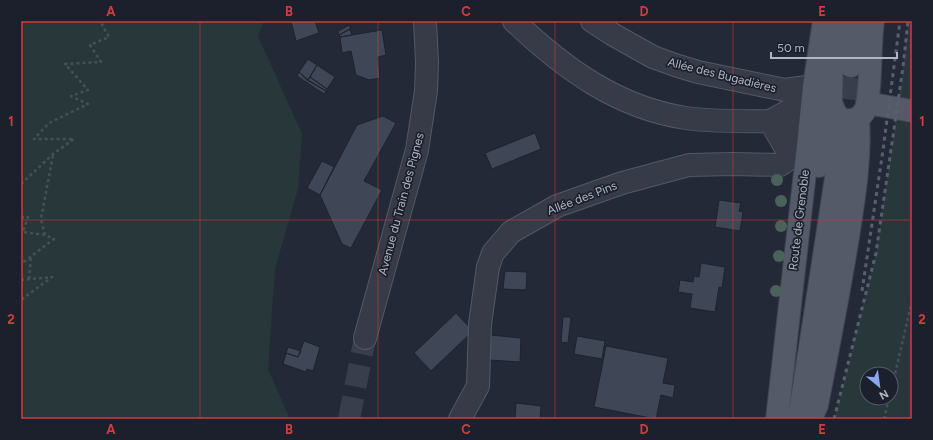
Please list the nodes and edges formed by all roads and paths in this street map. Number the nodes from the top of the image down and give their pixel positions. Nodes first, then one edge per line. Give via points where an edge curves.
1 (106, 21) edge
2 (425, 21) edge
3 (514, 21) edge
4 (592, 21) edge
5 (824, 21) edge
6 (840, 21) edge
7 (858, 21) edge
8 (873, 21) edge
9 (912, 34) edge
10 (911, 48) dead end
11 (851, 66) tunnel mouth
12 (814, 86) junction
13 (832, 105) junction
14 (912, 112) edge
15 (856, 118) junction
16 (770, 121) junction
17 (808, 146) junction
18 (53, 154) junction
19 (21, 184) edge
20 (21, 218) edge
21 (45, 234) junction
22 (31, 255) junction
23 (21, 264) edge
24 (793, 268) junction
25 (30, 279) junction
26 (21, 280) edge
27 (21, 300) edge
28 (912, 301) edge
29 (365, 338) tunnel mouth
30 (897, 366) edge
31 (887, 406) edge
32 (460, 419) edge
33 (777, 419) edge
34 (799, 419) edge
35 (811, 419) edge
36 (884, 419) edge

1 - 18 path via 102,25 109,37 90,45 101,62 65,64 88,90 71,96 88,104 49,123 34,140 74,139
2 - 29 street, Avenue du Train des Pignes via 426,91 417,150
3 - 16 street via 550,52 594,84 622,100 686,118
4 - 12 street, Allée des Bugadières via 653,57 698,72 785,90
5 - 12 main road, Route de Grenoble
6 - 13 main road via 832,66
7 - 11 main road
8 - 15 main road
9 - 10 path
12 - 13 main road
12 - 16 street via 789,112
12 - 17 main road, Route de Grenoble
13 - 15 main road via 842,119
13 - 24 main road via 806,242
14 - 15 main road
15 - 34 main road
15 - 35 main road via 859,145 854,198 817,405
16 - 17 street via 787,122 796,128
16 - 32 street, Allée des Pins via 788,152 786,161 780,165 689,165 622,183 557,206 511,232 493,253 488,267 480,324 478,386
17 - 24 main road, Route de Grenoble
18 - 19 path
18 - 21 path via 42,219
20 - 21 path via 28,217 23,232
21 - 22 path via 54,238
22 - 23 path
22 - 25 path
24 - 33 main road, Route de Grenoble
25 - 26 path
25 - 27 path via 52,277
28 - 30 path
31 - 36 path

